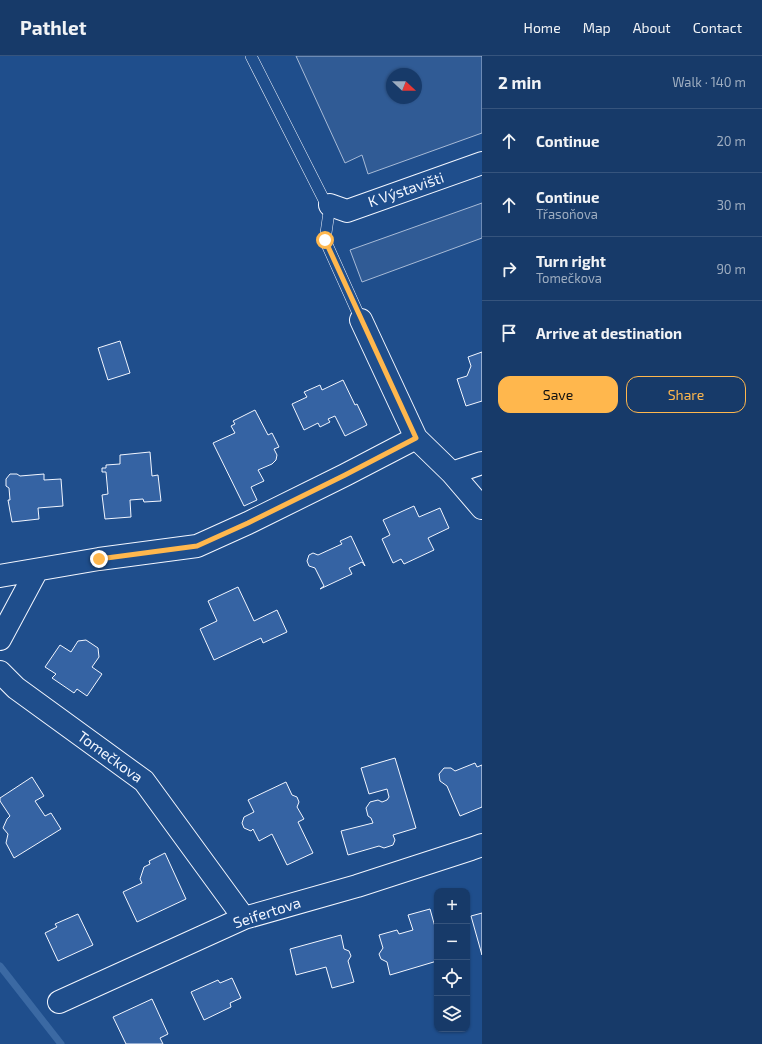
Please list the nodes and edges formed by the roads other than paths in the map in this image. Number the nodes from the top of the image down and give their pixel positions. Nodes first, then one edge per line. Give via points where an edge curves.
1 (251, 56) edge
2 (482, 163) edge
3 (330, 205) junction
4 (361, 320) joint
5 (416, 438) junction
6 (482, 463) edge
7 (452, 473) junction
8 (482, 508) edge
9 (37, 570) junction
10 (0, 576) edge
11 (0, 639) edge
12 (0, 672) edge
13 (482, 845) edge
14 (244, 918) junction
15 (59, 1002) dead end

1 - 3 lane via 324,200
2 - 3 street, K Výstavišti via 347,211
3 - 4 lane via 325,240
4 - 5 street
5 - 7 street
5 - 9 street via 197,546
6 - 7 street
7 - 8 street
9 - 10 street
9 - 11 street
12 - 14 street, Tomečkova via 16,688 144,781
13 - 14 street, Seifertova via 358,886
14 - 15 street, Seifertova

